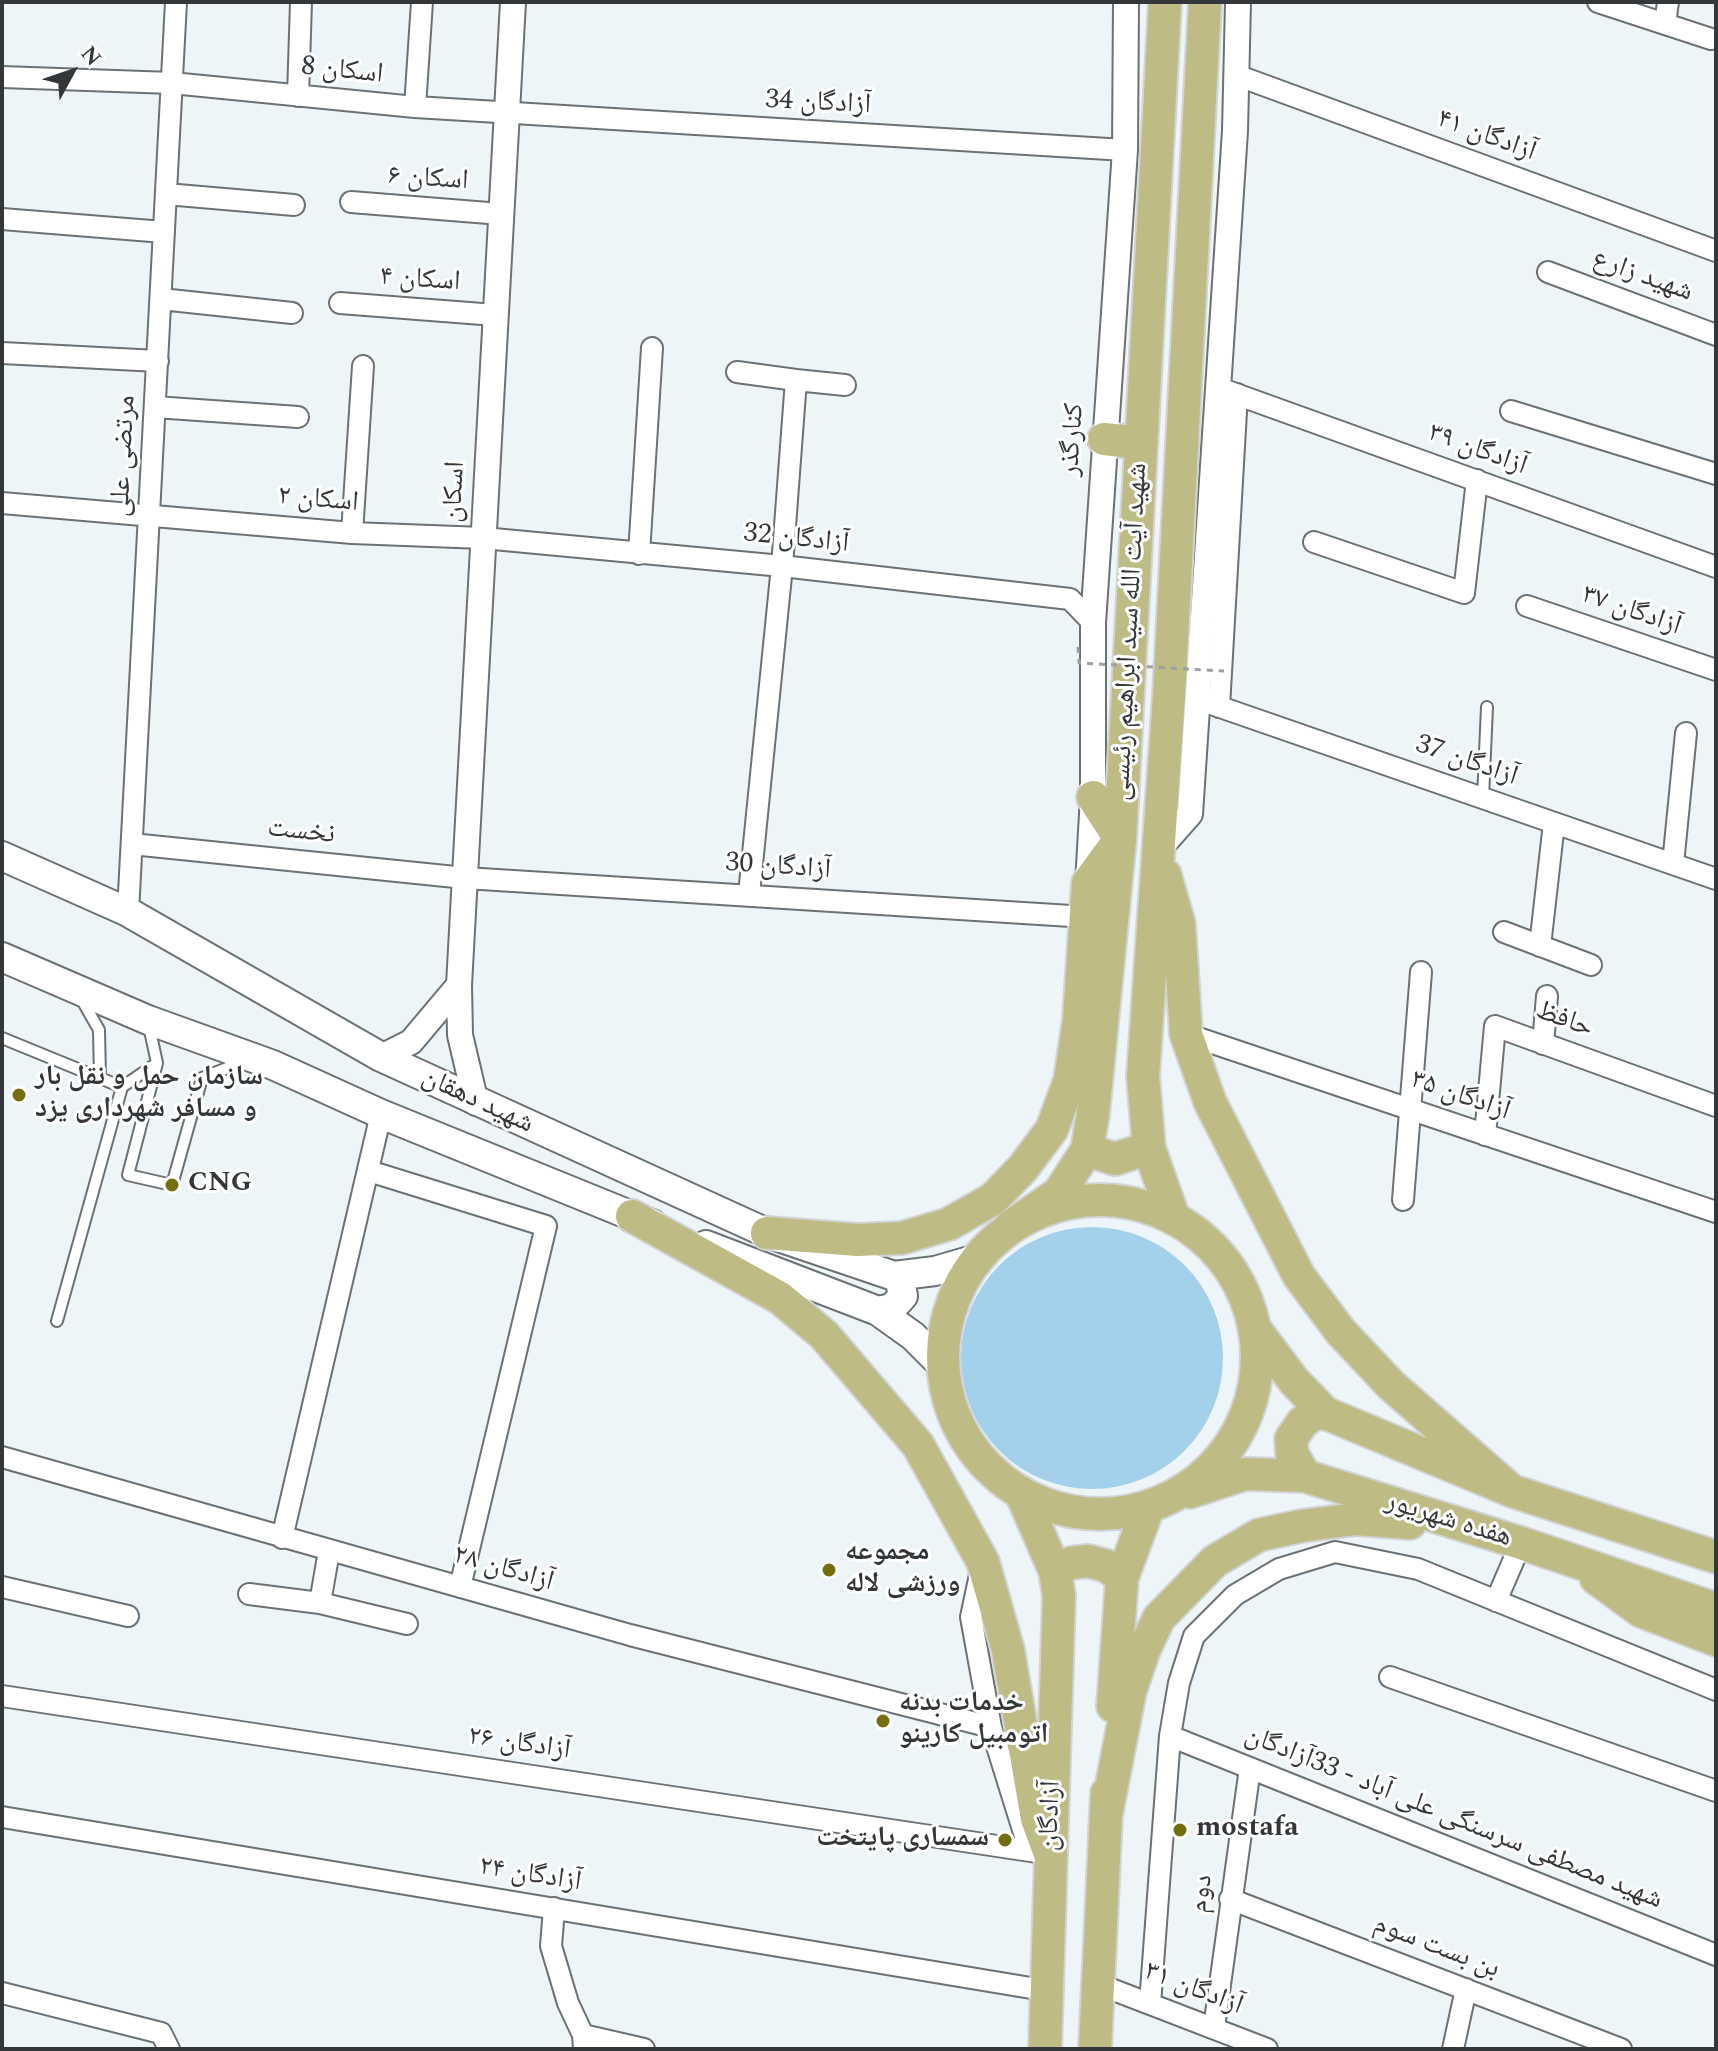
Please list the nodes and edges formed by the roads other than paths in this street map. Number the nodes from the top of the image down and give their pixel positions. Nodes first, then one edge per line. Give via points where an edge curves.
1 (176, 2) edge
2 (301, 2) edge
3 (422, 2) edge
4 (513, 2) edge
5 (1126, 2) edge
6 (1165, 2) edge
7 (1205, 2) edge
8 (1238, 2) edge
9 (1598, 2) edge
10 (1668, 2) edge
11 (1665, 24) junction
12 (1711, 39) dead end
13 (1236, 75) junction
14 (2, 77) edge
15 (172, 83) junction
16 (298, 96) junction
17 (415, 107) junction
18 (506, 113) junction
19 (1125, 150) junction
20 (166, 194) junction
21 (351, 202) dead end
22 (294, 205) dead end
23 (501, 214) junction
24 (2, 219) edge
25 (164, 232) junction
26 (1716, 251) edge
27 (1548, 272) dead end
28 (161, 299) junction
29 (340, 303) dead end
30 (292, 313) dead end
31 (495, 315) junction
32 (1716, 335) edge
33 (652, 348) dead end
34 (2, 353) edge
35 (158, 361) junction
36 (363, 366) dead end
37 (737, 372) dead end
38 (796, 380) junction
39 (845, 385) dead end
40 (1228, 391) junction
41 (155, 407) junction
42 (1511, 411) dead end
43 (298, 417) dead end
44 (1104, 439) junction
45 (1141, 443) junction
46 (1716, 474) edge
47 (1477, 480) junction
48 (2, 503) edge
49 (149, 515) junction
50 (352, 533) junction
51 (483, 538) junction
52 (1314, 542) dead end
53 (639, 554) junction
54 (782, 566) junction
55 (1716, 567) edge
56 (1527, 606) dead end
57 (1093, 623) junction
58 (1716, 670) edge
59 (1208, 703) junction
60 (1487, 707) dead end
61 (1686, 733) dead end
62 (1093, 797) junction
63 (1483, 798) junction
64 (1554, 823) junction
65 (1120, 839) junction
66 (132, 844) junction
67 (1159, 849) junction
68 (2, 856) edge
69 (1673, 864) junction
70 (465, 878) junction
71 (1716, 879) edge
72 (1088, 883) junction
73 (749, 894) junction
74 (128, 912) junction
75 (1087, 917) junction
76 (1504, 932) dead end
77 (1540, 946) junction
78 (2, 957) edge
79 (1591, 965) dead end
80 (1421, 972) dead end
81 (459, 985) junction
82 (78, 991) junction
83 (1547, 996) dead end
84 (148, 1020) junction
85 (1186, 1034) junction
86 (2, 1038) edge
87 (1543, 1044) junction
88 (381, 1057) junction
89 (157, 1063) junction
90 (273, 1065) junction
91 (100, 1077) junction
92 (122, 1087) junction
93 (476, 1103) junction
94 (1716, 1106) edge
95 (1409, 1109) junction
96 (381, 1114) junction
97 (1485, 1135) junction
98 (1149, 1148) junction
99 (1087, 1150) junction
100 (369, 1171) junction
101 (1403, 1200) dead end
102 (1716, 1212) edge
103 (632, 1216) junction
104 (1174, 1219) junction
105 (1010, 1227) junction
106 (767, 1233) junction
107 (976, 1259) junction
108 (894, 1276) junction
109 (878, 1311) junction
110 (57, 1321) dead end
111 (1255, 1329) junction
112 (943, 1366) junction
113 (1325, 1413) junction
114 (2, 1457) edge
115 (1305, 1476) junction
116 (1512, 1491) junction
117 (1022, 1495) junction
118 (1162, 1502) junction
119 (1606, 1521) junction
120 (1469, 1528) junction
121 (282, 1538) junction
122 (1716, 1542) edge
123 (1521, 1543) junction
124 (329, 1551) junction
125 (1716, 1557) edge
126 (983, 1562) junction
127 (1574, 1562) junction
128 (1055, 1571) junction
129 (1122, 1578) junction
130 (2, 1587) edge
131 (460, 1587) junction
132 (249, 1594) dead end
133 (1496, 1601) junction
134 (320, 1603) junction
135 (1716, 1609) edge
136 (128, 1616) dead end
137 (407, 1624) dead end
138 (1716, 1640) edge
139 (1390, 1677) dead end
140 (1716, 1690) edge
141 (2, 1696) edge
142 (991, 1727) junction
143 (1170, 1736) junction
144 (1250, 1768) junction
145 (1716, 1791) edge
146 (1106, 1815) junction
147 (2, 1817) edge
148 (1040, 1852) junction
149 (1230, 1899) junction
150 (554, 1908) junction
151 (1716, 1955) edge
152 (1098, 1984) junction
153 (1466, 1989) junction
154 (1049, 1991) junction
155 (2, 1993) edge
156 (1150, 2004) junction
157 (1214, 2028) junction
158 (583, 2042) edge
159 (1254, 2047) edge
160 (169, 2049) edge
161 (644, 2049) edge
162 (1045, 2049) edge
163 (1095, 2049) edge
164 (1453, 2049) edge
165 (1621, 2049) edge

1 - 15 street, مرتضی علی
2 - 16 street
3 - 17 street
4 - 18 street, اسکان
5 - 19 street, کنارگذر
6 - 45 main road, شهید آیت الله سید ابراهیم رئیسی
7 - 67 main road, شهید آیت الله سید ابراهیم رئیسی
8 - 13 street
9 - 11 street
10 - 11 street
11 - 12 street
13 - 26 street, آزادگان ۴۱
13 - 40 street
14 - 15 street, اسکان 8
15 - 16 street, اسکان 8
15 - 20 street, مرتضی علی
16 - 17 street, اسکان 8
17 - 18 street, اسکان 8
18 - 19 street, آزادگان 34
18 - 23 street, اسکان
19 - 44 street, کنارگذر
20 - 22 street
20 - 25 street, مرتضی علی
21 - 23 street, اسکان ۶
23 - 31 street, اسکان
24 - 25 street
25 - 28 street, مرتضی علی
27 - 32 street, شهید زارع
28 - 30 street
28 - 35 street, مرتضی علی
29 - 31 street, اسکان ۴
31 - 51 street, اسکان
33 - 53 street
34 - 35 street
35 - 41 street, مرتضی علی
36 - 50 street
37 - 38 street
38 - 39 street
38 - 54 street
40 - 47 street, آزادگان ۳۹
40 - 59 street
41 - 43 street
41 - 49 street, مرتضی علی
42 - 46 street
44 - 45 main road
44 - 57 street, کنارگذر
45 - 65 main road, شهید آیت الله سید ابراهیم رئیسی
47 - 52 street via 1464,593
47 - 55 street, آزادگان ۳۹
48 - 49 street, اسکان ۲
49 - 50 street, اسکان ۲
49 - 66 street, مرتضی علی
50 - 51 street, اسکان ۲
51 - 53 street, آزادگان 32
51 - 70 street, اسکان
53 - 54 street, آزادگان 32
54 - 57 street, آزادگان 32 via 1070,599
54 - 73 street
56 - 58 street, آزادگان ۳۷
57 - 62 street, کنارگذر
59 - 63 street, آزادگان 37
59 - 67 street via 1190,814
60 - 63 lane
61 - 69 street
62 - 65 main road
62 - 72 street, کنارگذر
63 - 64 street, آزادگان 37
64 - 69 street, آزادگان 37
64 - 77 street
65 - 72 main road
65 - 99 main road, شهید آیت الله سید ابراهیم رئیسی
66 - 70 street, نخست
66 - 74 street, مرتضی علی
67 - 85 main road via 1179,924
67 - 98 main road, شهید آیت الله سید ابراهیم رئیسی via 1143,1076
68 - 74 main road, شهید دهقان
69 - 71 street, آزادگان 37
70 - 73 street, آزادگان 30
70 - 81 street, اسکان
72 - 75 main road
73 - 75 street, آزادگان 30
74 - 88 main road, شهید دهقان
75 - 106 main road via 1070,1080 1052,1129 993,1199 949,1224 902,1238
76 - 77 street
77 - 79 street
78 - 82 main road, شهید دهقان
80 - 95 street
81 - 88 street via 411,1042
81 - 93 street, اسکان via 460,1035
82 - 84 main road, شهید دهقان
82 - 91 lane via 99,1030
83 - 87 street
84 - 89 lane
84 - 90 main road, شهید دهقان
85 - 95 street, آزادگان ۳۵
85 - 116 main road via 1210,1102 1299,1276 1341,1332 1391,1385
86 - 91 lane
87 - 94 street, حافظ
87 - 97 street, حافظ via 1495,1026
88 - 93 main road, شهید دهقان
89 - 90 lane via 128,1175 172,1185 202,1078 235,1063
89 - 92 lane
90 - 96 main road, شهید دهقان
91 - 92 lane
92 - 110 lane
93 - 106 main road, شهید دهقان
95 - 97 street, آزادگان ۳۵
95 - 101 street
96 - 100 street
96 - 103 main road, شهید دهقان
97 - 102 street, آزادگان ۳۵
98 - 99 main road via 1115,1159
98 - 104 main road, شهید آیت الله سید ابراهیم رئیسی
99 - 105 main road, شهید آیت الله سید ابراهیم رئیسی via 1059,1193
100 - 121 street
100 - 131 street via 546,1226
103 - 109 main road, شهید دهقان
103 - 126 main road via 780,1298 824,1335 918,1445
104 - 105 main road via 1134,1204 1091,1200 1049,1208
104 - 111 main road via 1212,1247 1240,1285
105 - 107 main road
106 - 108 main road, شهید دهقان
107 - 108 main road, شهید دهقان
107 - 112 main road via 956,1291 945,1328
108 - 109 main road via 903,1296 892,1308
109 - 112 main road, شهید دهقان
111 - 113 main road, هفده شهریور
111 - 118 main road via 1257,1377 1247,1415 1228,1450 1200,1479
112 - 117 main road via 954,1417 982,1462
113 - 115 main road via 1313,1414 1291,1439 1292,1454
113 - 116 main road, هفده شهریور
114 - 121 street, ۲۸ آزادگان
115 - 118 main road, هفده شهریور via 1245,1474
115 - 120 main road, هفده شهریور
116 - 119 main road, هفده شهریور
117 - 118 main road, هفده شهریور via 1063,1511 1106,1515
117 - 128 main road, آزادگان
118 - 129 main road, آزادگان
119 - 122 main road via 1670,1524
119 - 125 main road, هفده شهریور
120 - 123 main road, هفده شهریور
120 - 146 main road via 1356,1519 1259,1535 1215,1561 1159,1618 1144,1650 1130,1691
121 - 124 street, ۲۸ آزادگان
123 - 127 main road, هفده شهریور
123 - 133 street
124 - 131 street, ۲۸ آزادگان
124 - 134 street
126 - 142 street via 971,1617
126 - 148 main road via 1008,1650
127 - 135 main road, هفده شهریور
127 - 138 main road via 1641,1611
128 - 129 main road via 1088,1561 1107,1566
128 - 148 main road, آزادگان via 1059,1596
129 - 146 main road, آزادگان
130 - 136 street
131 - 142 street, ۲۸ آزادگان
132 - 134 street
133 - 140 street
133 - 143 street via 1418,1569 1335,1552 1279,1569 1235,1595 1194,1636
134 - 137 street
139 - 145 street
141 - 148 street, ۲۶ آزادگان
142 - 148 street
143 - 144 street, شهید مصطفی سرسنگی علی آباد - 33آزادگان
143 - 156 street
144 - 149 street, دوم
144 - 151 street, شهید مصطفی سرسنگی علی آباد - 33آزادگان
146 - 152 main road, آزادگان
147 - 150 street, ۲۴ آزادگان
148 - 154 main road, آزادگان
149 - 153 street, بن بست سوم
149 - 157 street, دوم
150 - 154 street, ۲۴ آزادگان
150 - 158 street via 551,1946
152 - 156 street, ۳۱ آزادگان
152 - 163 main road, آزادگان
153 - 164 street
153 - 165 street, بن بست سوم
154 - 162 main road, آزادگان
155 - 160 street via 161,2033
156 - 157 street, ۳۱ آزادگان
157 - 159 street, ۳۱ آزادگان
158 - 161 street

